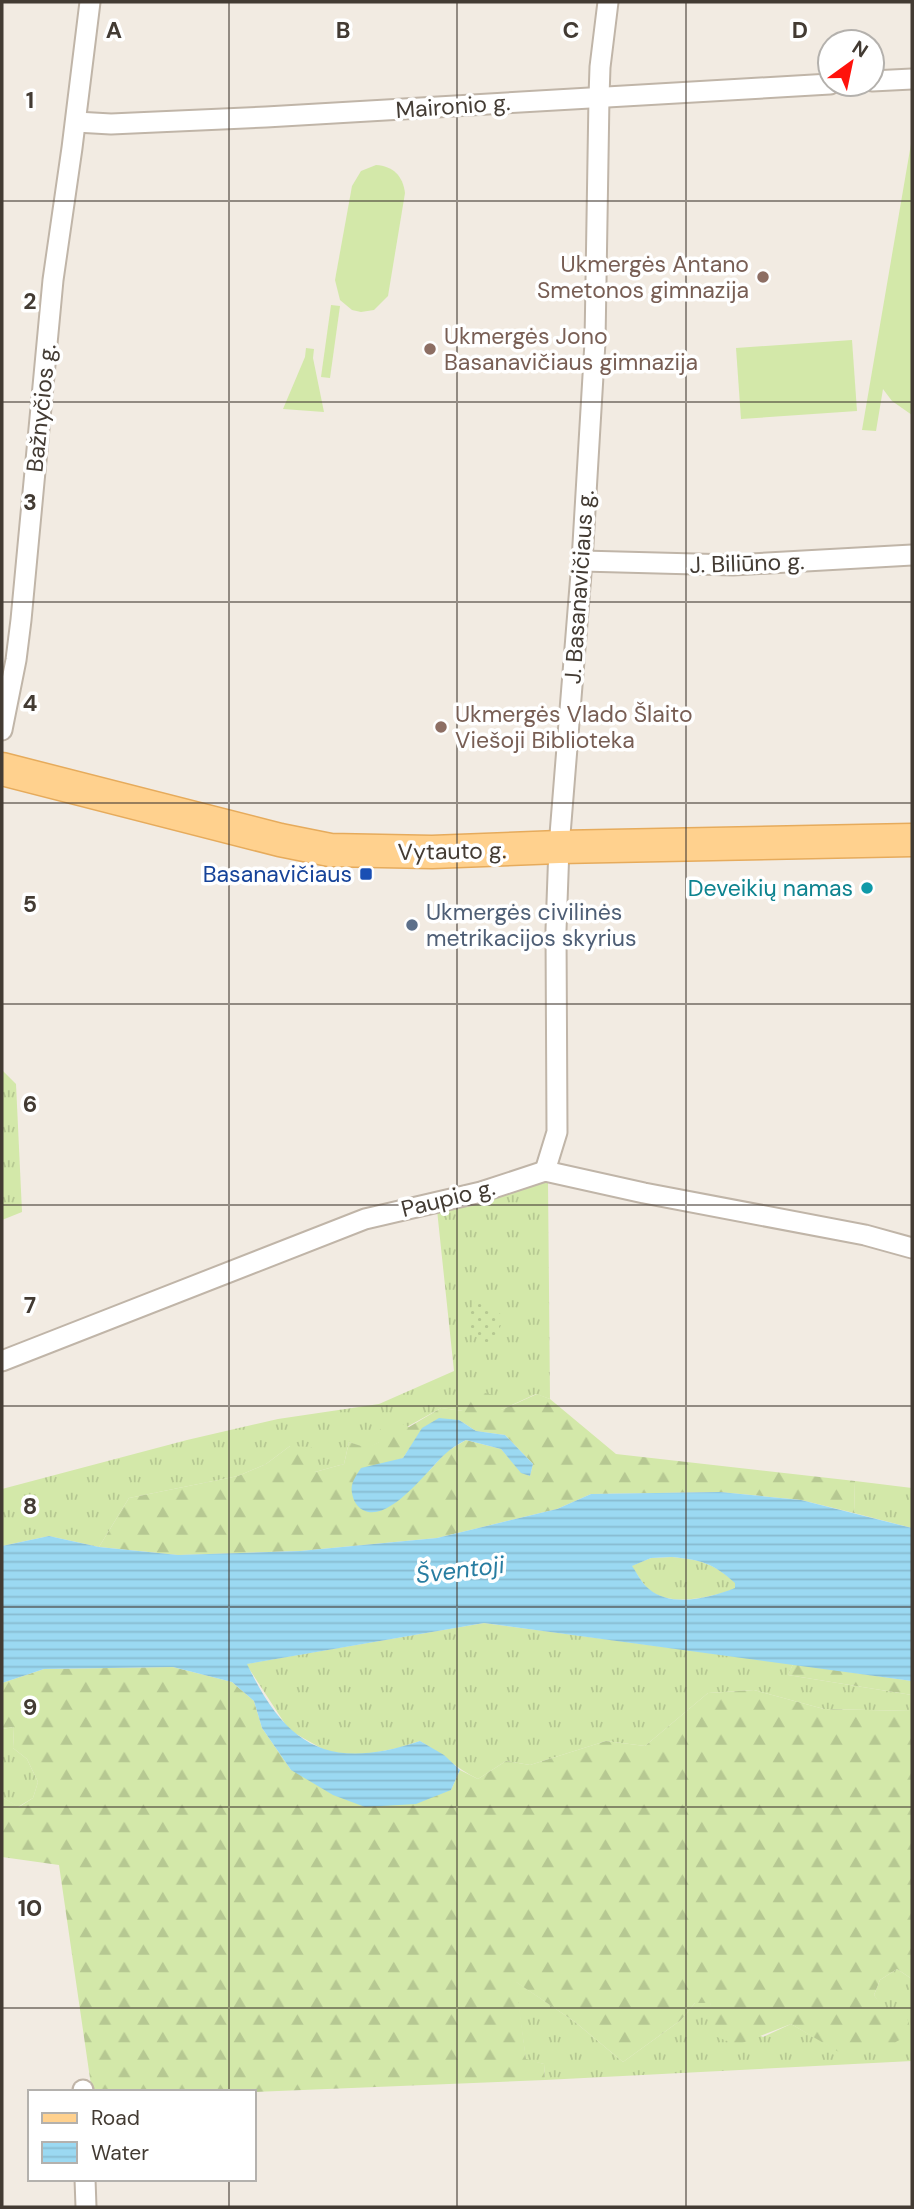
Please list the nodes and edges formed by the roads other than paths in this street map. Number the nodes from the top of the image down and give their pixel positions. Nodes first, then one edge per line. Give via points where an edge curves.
1 (90, 2) edge
2 (608, 2) edge
3 (912, 79) edge
4 (886, 80) edge
5 (816, 85) edge
6 (598, 97) junction
7 (76, 122) junction
8 (912, 555) edge
9 (582, 561) junction
10 (2, 730) edge
11 (2, 768) edge
12 (912, 841) edge
13 (559, 847) junction
14 (545, 1171) junction
15 (912, 1248) edge
16 (2, 1361) edge
17 (85, 2181) edge
18 (86, 2207) edge

1 - 7 street, Bažnyčios g.
2 - 6 street, J. Basanavičiaus g.
3 - 4 street
5 - 6 street, Maironio g.
6 - 7 street, Maironio g. via 189,121
6 - 9 street, J. Basanavičiaus g. via 595,342
7 - 10 street, Bažnyčios g. via 53,280 19,633
8 - 9 street, J. Biliūno g. via 733,565
9 - 13 street, J. Basanavičiaus g.
11 - 13 main road, Vytauto g. via 330,850
12 - 13 main road, Vytauto g.
13 - 14 street, J. Basanavičiaus g. via 557,1132
14 - 15 street
14 - 16 street, Paupio g. via 481,1192 365,1219
17 - 18 street

